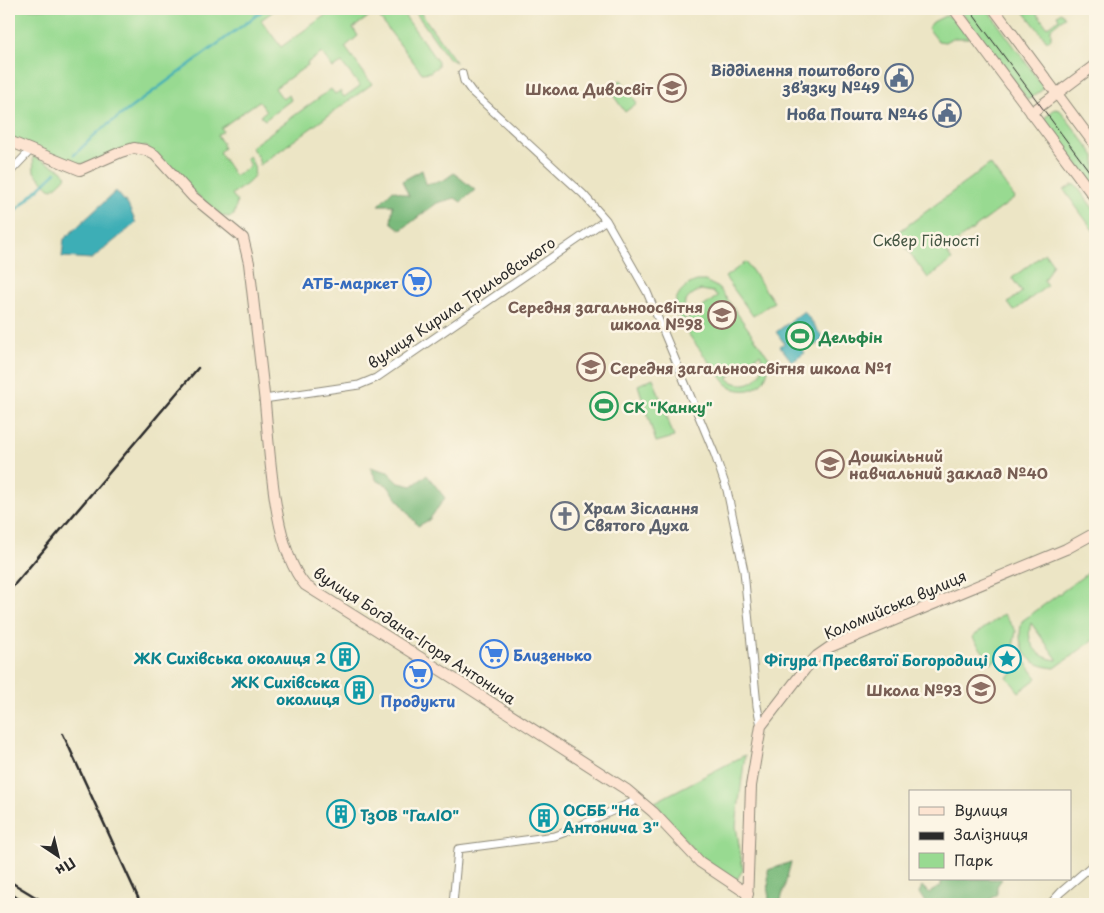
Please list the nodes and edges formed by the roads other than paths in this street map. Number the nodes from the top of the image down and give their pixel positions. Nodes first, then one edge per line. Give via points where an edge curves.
1 (954, 9) edge
2 (994, 9) edge
3 (1095, 65) edge
4 (462, 73) dead end
5 (1057, 93) junction
6 (1031, 113) junction
7 (9, 141) edge
8 (1095, 145) edge
9 (31, 149) junction
10 (9, 173) edge
11 (1095, 198) edge
12 (606, 220) junction
13 (264, 398) junction
14 (1095, 533) edge
15 (761, 726) junction
16 (639, 799) junction
17 (1095, 863) edge
18 (747, 899) edge
19 (453, 904) edge
20 (1050, 904) edge

1 - 6 main road
2 - 5 main road
3 - 5 main road
4 - 12 street via 472,92 583,194
5 - 6 main road
5 - 8 main road
6 - 11 main road
7 - 9 main road
9 - 10 street
9 - 13 main road, вулиця Богдана-Ігоря Антонича via 80,170 121,152 134,148 145,150 155,156 193,197 243,238 249,263
12 - 13 street, вулиця Кирила Трильовського via 376,378 359,385
12 - 15 street via 647,292 727,490 744,571
13 - 16 main road, вулиця Богдана-Ігоря Антонича via 282,536 297,575 306,585
14 - 15 main road, Коломийська вулиця via 1066,549 830,647 805,669
15 - 18 main road, Коломийська вулиця via 750,786
16 - 18 main road, вулиця Богдана-Ігоря Антонича via 700,862
16 - 19 street via 555,836 458,849
17 - 20 street

